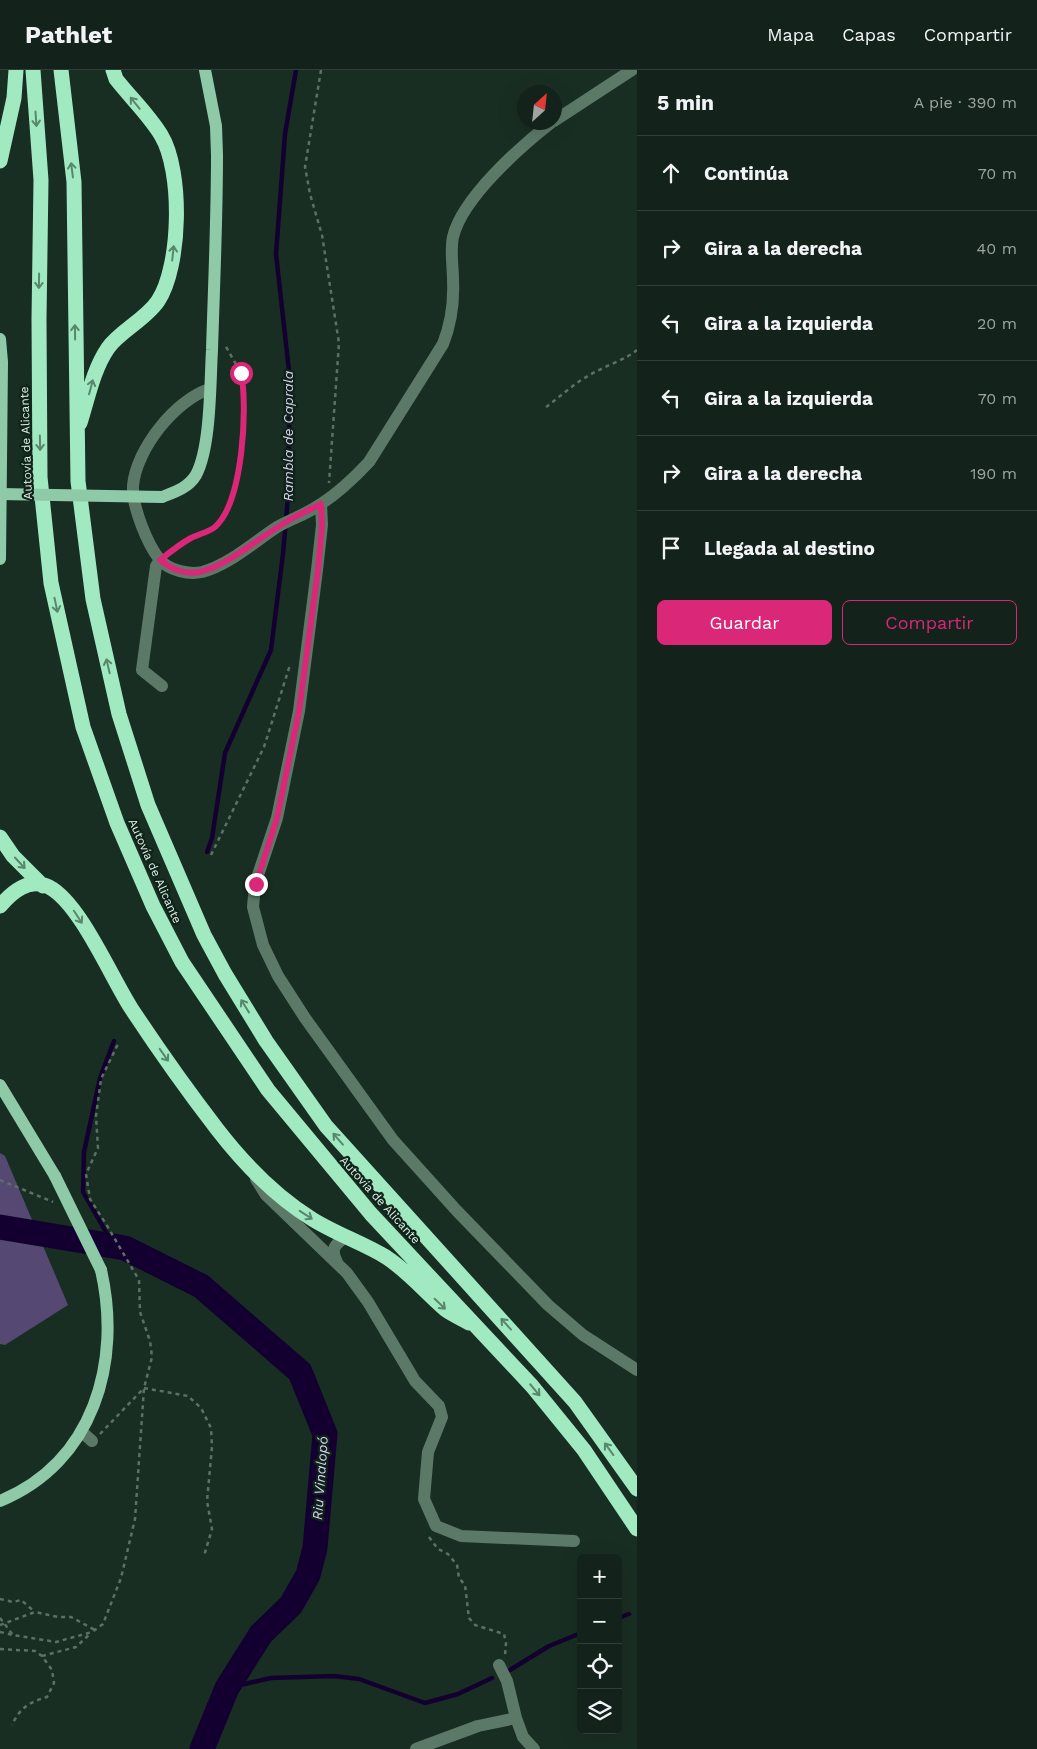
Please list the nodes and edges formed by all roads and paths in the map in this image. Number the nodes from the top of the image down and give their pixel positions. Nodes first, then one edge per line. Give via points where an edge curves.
1 (16, 70) edge
2 (33, 70) edge
3 (61, 70) edge
4 (113, 70) edge
5 (205, 70) edge
6 (321, 70) edge
7 (632, 70) edge
8 (562, 116) edge
9 (543, 130) edge
10 (0, 161) edge
11 (212, 327) junction
12 (0, 339) edge
13 (637, 350) edge
14 (210, 389) junction
15 (546, 407) dead end
16 (76, 434) junction
17 (0, 494) edge
18 (324, 502) junction
19 (0, 558) edge
20 (160, 560) junction
21 (293, 658) dead end
22 (162, 686) dead end
23 (0, 838) edge
24 (211, 855) dead end
25 (43, 886) junction
26 (0, 906) edge
27 (118, 1044) dead end
28 (0, 1085) edge
29 (254, 1172) junction
30 (0, 1180) edge
31 (61, 1202) dead end
32 (346, 1237) junction
33 (336, 1262) junction
34 (479, 1328) junction
35 (637, 1370) edge
36 (144, 1388) junction
37 (82, 1432) junction
38 (92, 1441) joint
39 (637, 1489) edge
40 (0, 1501) edge
41 (436, 1526) junction
42 (637, 1529) edge
43 (574, 1541) dead end
44 (204, 1556) dead end
45 (0, 1599) edge
46 (35, 1612) junction
47 (0, 1618) edge
48 (2, 1624) edge
49 (96, 1630) junction
50 (0, 1632) edge
51 (92, 1632) junction
52 (14, 1635) junction
53 (0, 1648) edge
54 (42, 1656) junction
55 (499, 1665) joint
56 (516, 1718) junction
57 (12, 1725) dead end
58 (416, 1749) edge
59 (534, 1749) edge

1 - 10 highway via 14,98
2 -> 34 highway, Autovía de Alicante via 41,180 40,477 51,583 83,727 114,814 153,906 182,962 268,1090 371,1214
16 -> 3 highway, Autovía de Alicante via 74,182
16 -> 4 highway via 96,371 109,347 158,301 170,275 177,211 175,174 161,134 116,79
5 - 11 main road via 216,126 217,155
6 - 18 path via 305,167 322,235 339,342 333,441
7 - 8 street
9 - 18 street via 498,170 466,208 453,237 452,308 443,344 369,462
11 - 14 main road
11 - 20 path via 232,354 241,373 245,393 238,477 226,514 215,528 190,538
12 - 19 main road
13 - 15 path via 585,377
14 - 17 main road, bridge via 205,442 196,475 179,491 162,497
14 - 20 street via 197,392 169,416 138,464 133,484 134,506
39 -> 16 highway, Autovía de Alicante via 575,1402 326,1126 266,1041 221,966 148,805 119,714 92,599 78,481
18 - 20 street via 288,520 217,566 201,572 188,573
18 - 35 street via 296,729 277,818 256,884 254,907 263,945 305,1018 393,1140 548,1306 584,1335
20 - 22 street via 156,566 142,670
21 - 24 path via 264,748
23 -> 25 highway
25 - 26 highway via 21,887
25 -> 29 highway via 58,894 78,916 143,1026 217,1129
27 - 36 path via 101,1079 96,1116 98,1148 86,1174 90,1199 138,1280 140,1312 152,1357
28 - 37 main road, bridge via 55,1176 101,1270 109,1319 108,1349 101,1381
29 -> 32 highway via 293,1206
29 - 33 street via 266,1195
30 - 31 path via 52,1202
32 - 33 street via 332,1251
32 -> 34 highway via 387,1258 447,1311
33 - 41 street via 368,1302 415,1381 439,1406 442,1417 428,1452 424,1499
34 -> 42 highway, Autovía de Alicante via 584,1450
36 - 38 path
36 - 44 path via 188,1396 201,1408 211,1428 207,1501 212,1530
36 - 49 path via 136,1519 130,1549 103,1624
37 - 38 street
37 - 40 main road via 54,1467 32,1484
41 - 43 street via 461,1536
41 - 55 path via 431,1528 429,1539 457,1565 469,1618 475,1624 504,1634 505,1654
45 - 46 path via 21,1600
46 - 48 path
46 - 49 path via 70,1617
47 - 48 path
48 - 52 path
49 - 51 path
50 - 52 path
51 - 52 path via 56,1642
51 - 54 path via 76,1647
53 - 54 path via 35,1652
54 - 57 path via 52,1670 54,1683 47,1697 30,1702 18,1712
55 - 56 street
56 - 58 street via 478,1726
56 - 59 street via 523,1737

